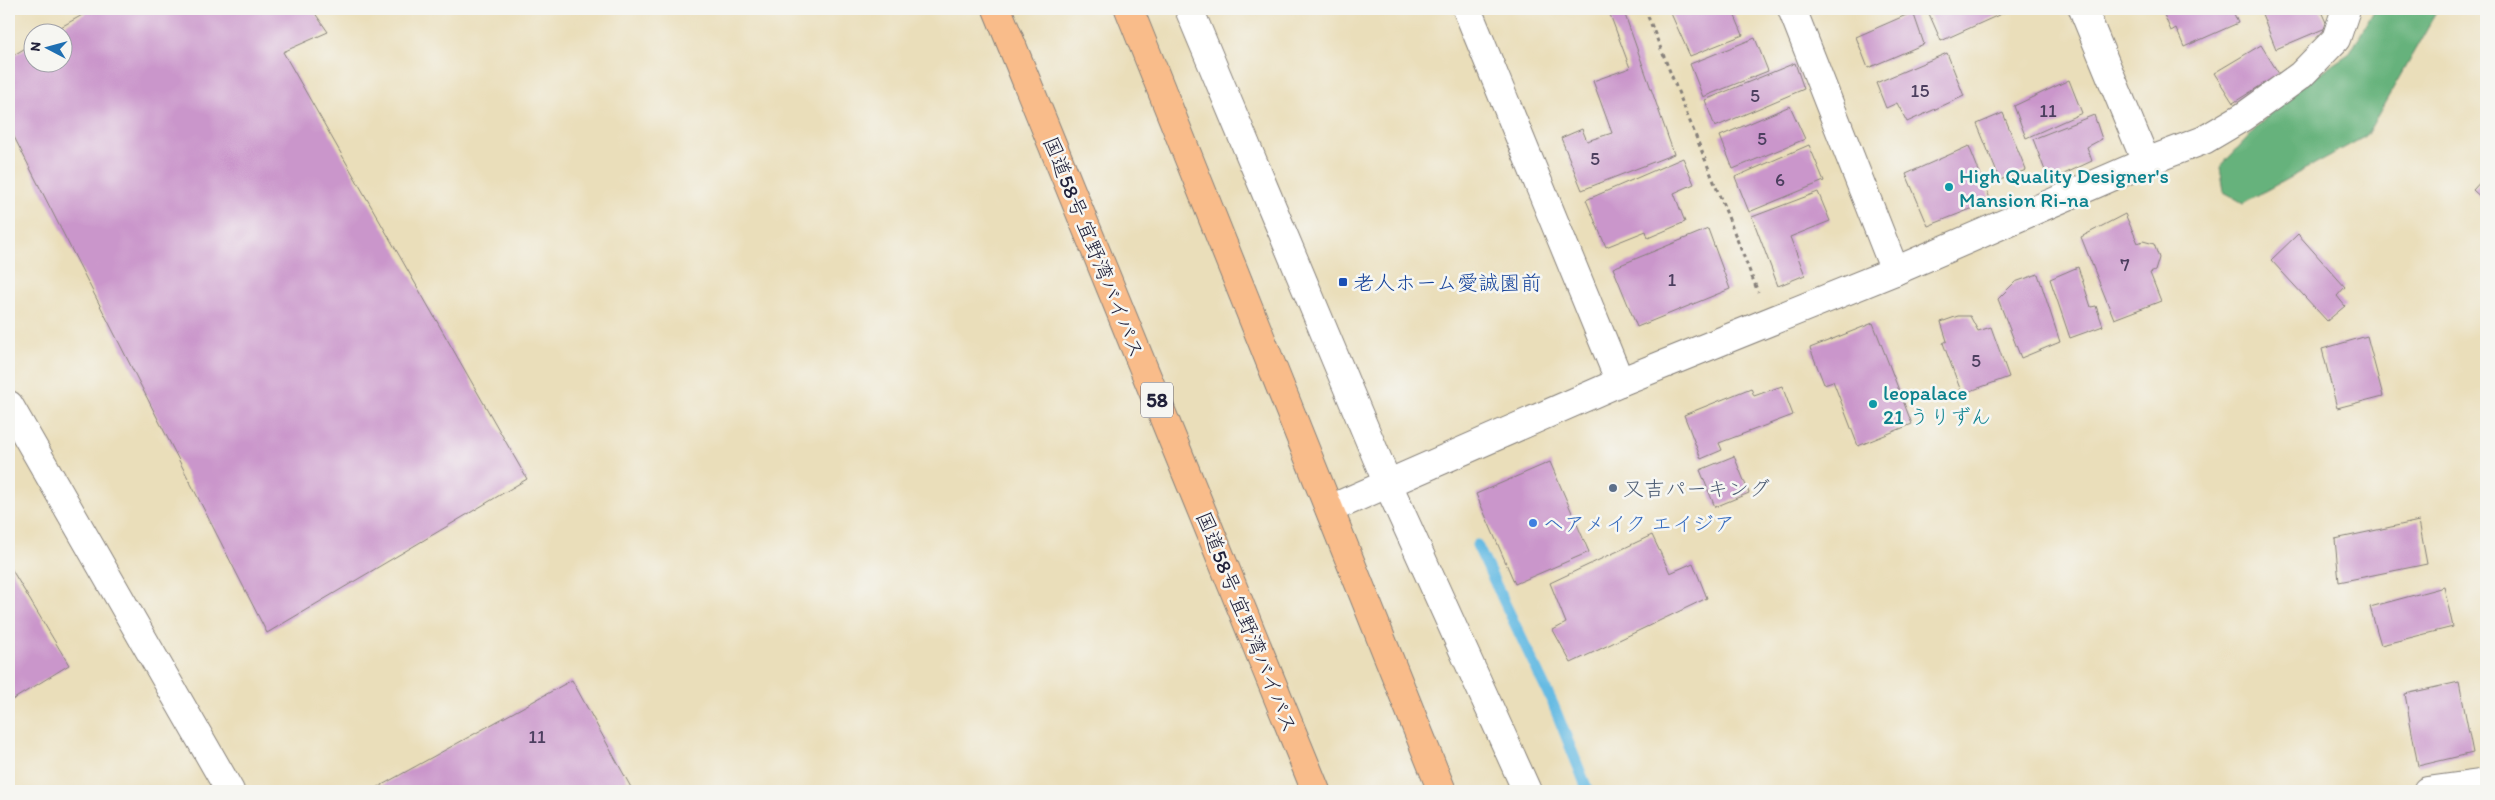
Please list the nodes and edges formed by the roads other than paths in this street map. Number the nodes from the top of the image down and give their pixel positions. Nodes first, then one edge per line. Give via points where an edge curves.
1 (997, 9) edge
2 (1129, 9) edge
3 (1189, 9) edge
4 (1467, 9) edge
5 (1792, 9) edge
6 (2083, 9) edge
7 (2346, 9) edge
8 (2146, 162) junction
9 (1895, 271) junction
10 (1620, 382) junction
11 (9, 405) edge
12 (1387, 482) junction
13 (1330, 509) junction
14 (2486, 783) edge
15 (230, 791) edge
16 (1316, 791) edge
17 (1442, 791) edge
18 (1527, 791) edge
19 (2427, 791) edge

1 - 16 highway, 国道58号 宜野湾バイパス / 58
2 - 13 highway
3 - 12 street
4 - 10 street
5 - 9 street
6 - 8 street
7 - 8 street via 2336,38 2301,75 2204,140
8 - 9 street
9 - 10 street
10 - 12 street
11 - 15 street
12 - 13 street
12 - 18 street
13 - 17 highway
14 - 19 street

